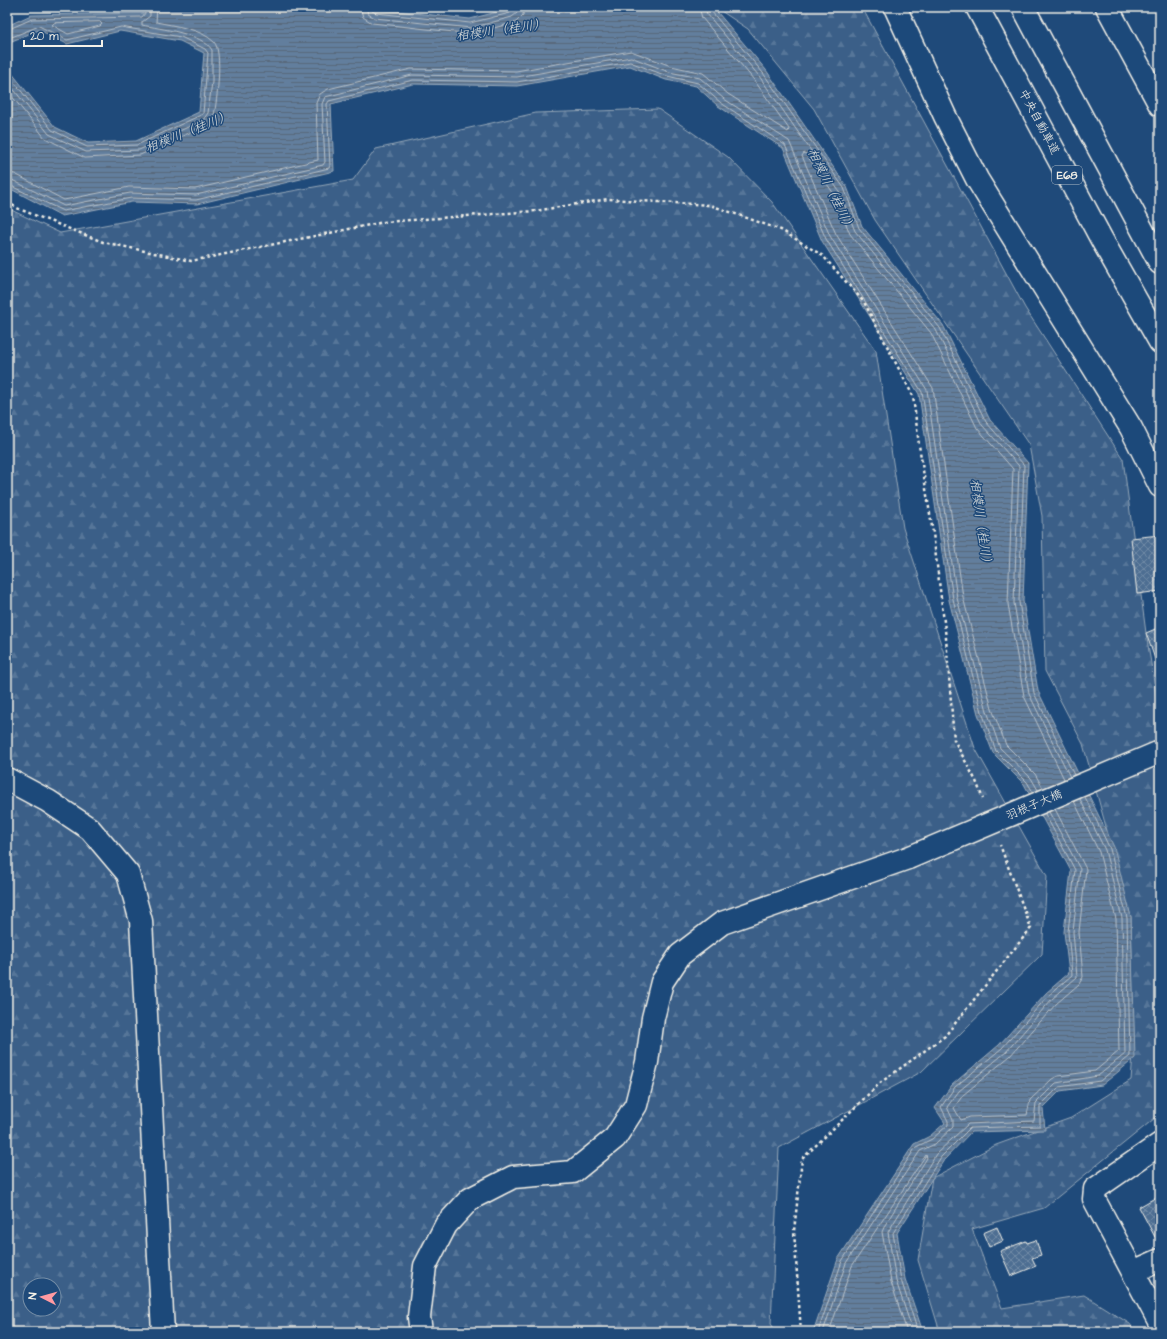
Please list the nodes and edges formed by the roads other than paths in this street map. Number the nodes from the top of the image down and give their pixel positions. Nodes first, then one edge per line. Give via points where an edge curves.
1 (895, 7) edge
2 (977, 7) edge
3 (1023, 7) edge
4 (1108, 7) edge
5 (1160, 105) edge
6 (1160, 263) edge
7 (1160, 342) edge
8 (1160, 486) edge
9 (1160, 752) edge
10 (7, 779) edge
11 (1160, 1144) edge
12 (1160, 1260) edge
13 (1133, 1272) junction
14 (1160, 1323) edge
15 (163, 1332) edge
16 (421, 1332) edge

1 - 8 main road via 977,179 1132,428
2 - 7 main road, 中央自動車道 / E68 via 1102,240
3 - 6 main road
4 - 5 main road
9 - 16 main road, 羽根子大橋, bridge via 908,858 722,923 680,955 662,982 636,1105 615,1138 573,1172 513,1177 470,1199 446,1225 425,1266 419,1318
10 - 15 main road via 48,801 90,830 128,874 141,921
11 - 13 main road via 1096,1190 1094,1199
12 - 13 main road
13 - 14 main road

